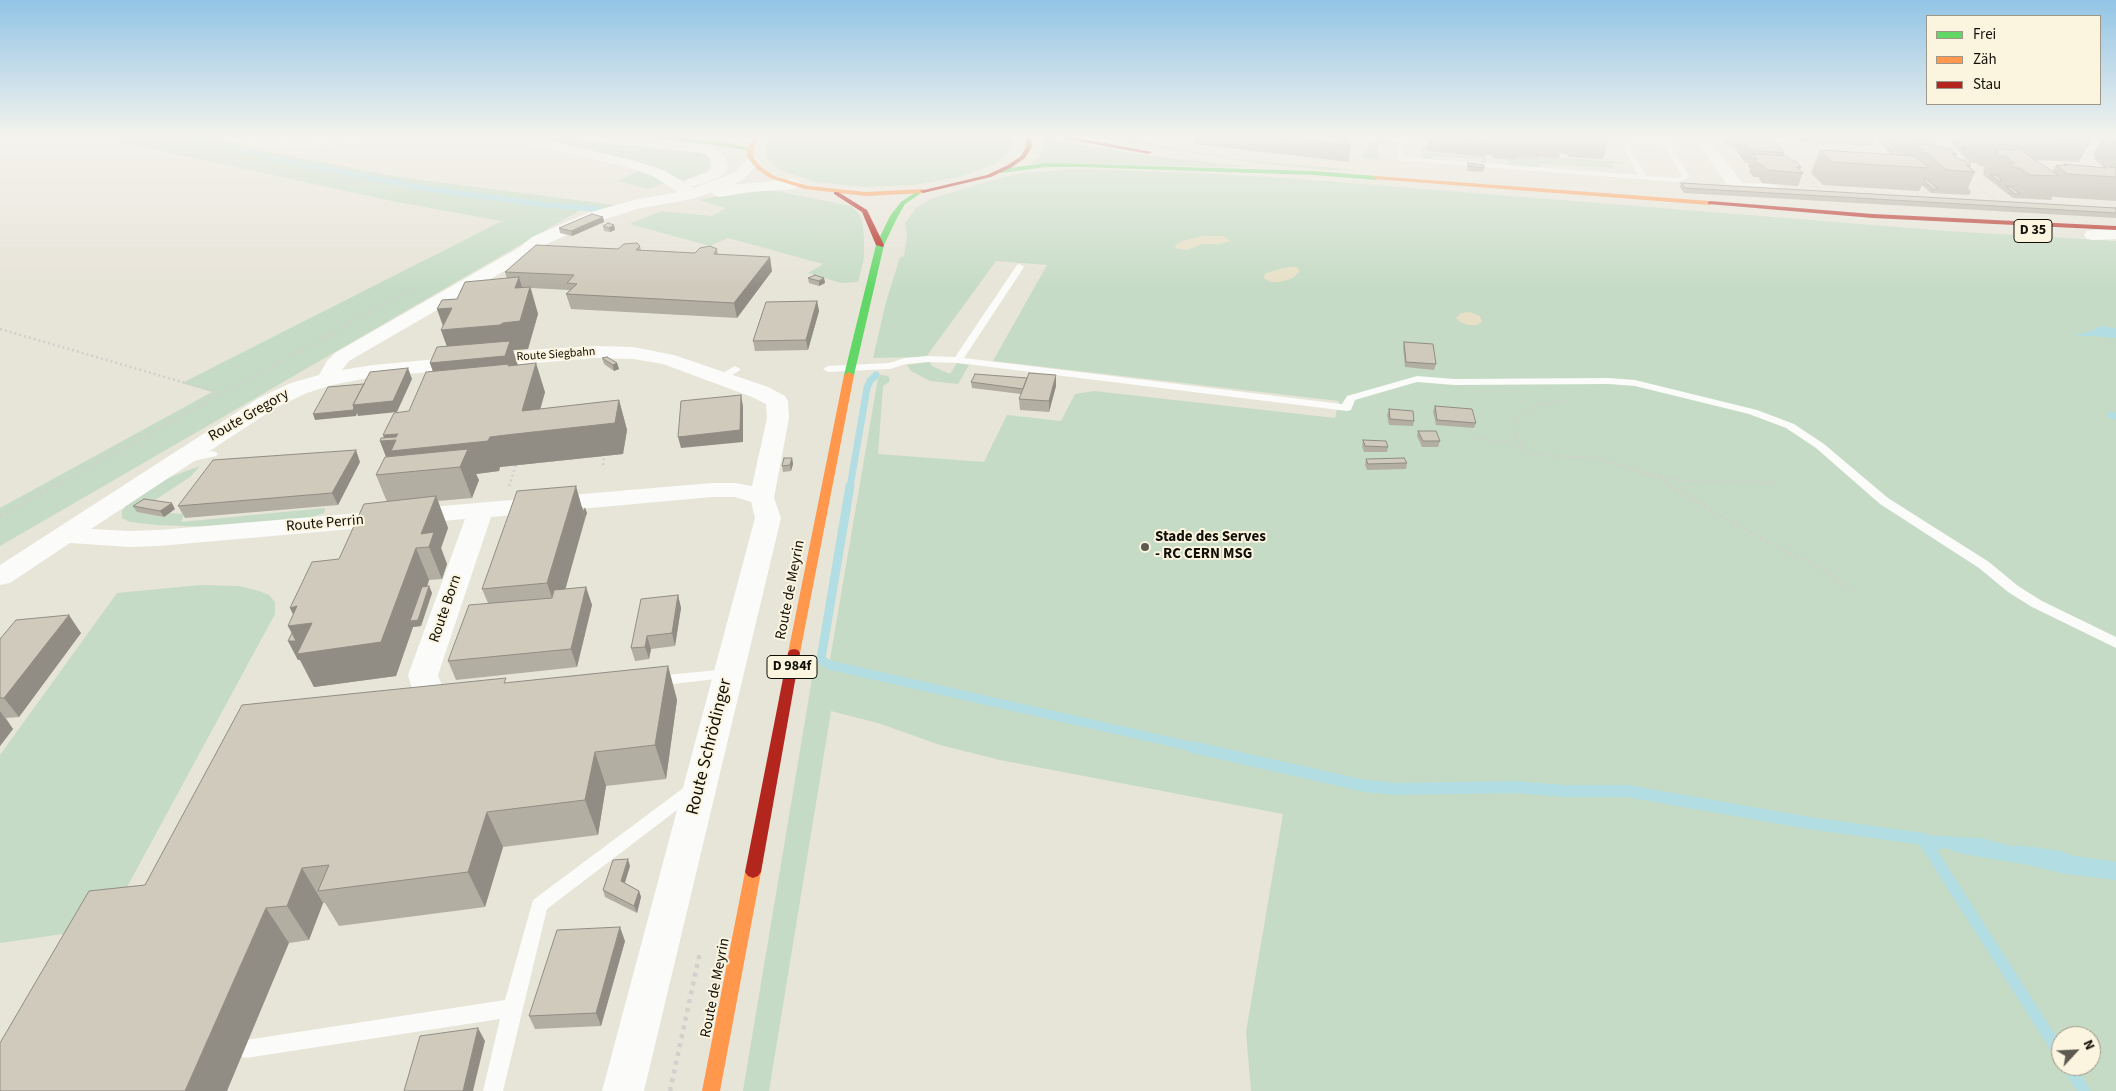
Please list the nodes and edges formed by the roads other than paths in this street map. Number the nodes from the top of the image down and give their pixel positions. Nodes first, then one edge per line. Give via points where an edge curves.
1 (675, 188) edge
2 (686, 188) edge
3 (698, 188) edge
4 (737, 188) edge
5 (814, 188) edge
6 (938, 188) edge
7 (1508, 188) edge
8 (1749, 188) edge
9 (921, 191) junction
10 (680, 192) junction
11 (835, 192) junction
12 (1821, 192) edge
13 (1872, 216) junction
14 (2116, 228) edge
15 (2093, 235) joint
16 (2116, 235) edge
17 (880, 245) junction
18 (1020, 267) dead end
19 (958, 360) junction
20 (850, 368) junction
21 (828, 369) dead end
22 (328, 379) junction
23 (777, 401) joint
24 (212, 454) dead end
25 (172, 463) junction
26 (762, 498) junction
27 (481, 510) junction
28 (65, 535) junction
29 (0, 578) edge
30 (2116, 643) edge
31 (728, 674) junction
32 (640, 684) edge
33 (439, 708) edge
34 (702, 783) junction
35 (512, 1008) junction
36 (246, 1049) dead end
37 (493, 1091) edge
38 (623, 1091) edge
39 (711, 1091) edge

1 - 10 street
2 - 10 street
3 - 10 street
4 - 10 street
5 - 11 main road
6 - 9 main road
7 - 13 main road, D 35
8 - 12 street
9 - 11 main road
9 - 17 main road, Route de Meyrin / D 984f via 898,209
10 - 22 street via 569,222 534,241 526,251 342,357
11 - 17 main road via 865,211
13 - 14 main road, D 35
13 - 15 main road, D 35
15 - 16 street
17 - 20 main road, Route de Meyrin / D 984f
18 - 19 lane
19 - 20 lane via 927,359 890,366
19 - 30 lane via 1346,408 1351,398 1417,379 1635,383 1754,412 1790,426 1820,446 1884,501 1984,565 2013,589
20 - 21 lane
20 - 39 main road, Route de Meyrin / D 984f
22 - 23 street, Route Siegbahn via 373,371 595,352 651,355 727,374
22 - 25 street, Route Gregory via 267,402
23 - 26 street, Route Schrödinger via 778,418
24 - 25 lane
25 - 28 street, Route Gregory
26 - 27 street, Route Perrin via 735,490 712,490
26 - 31 street, Route Schrödinger via 768,518
27 - 28 street, Route Perrin via 337,519 129,539
27 - 33 street, Route Born via 423,675
28 - 29 street, Route Gregory
31 - 32 lane
31 - 34 street, Route Schrödinger
34 - 35 lane via 539,905
34 - 38 street, Route Schrödinger
35 - 36 lane
35 - 37 lane

